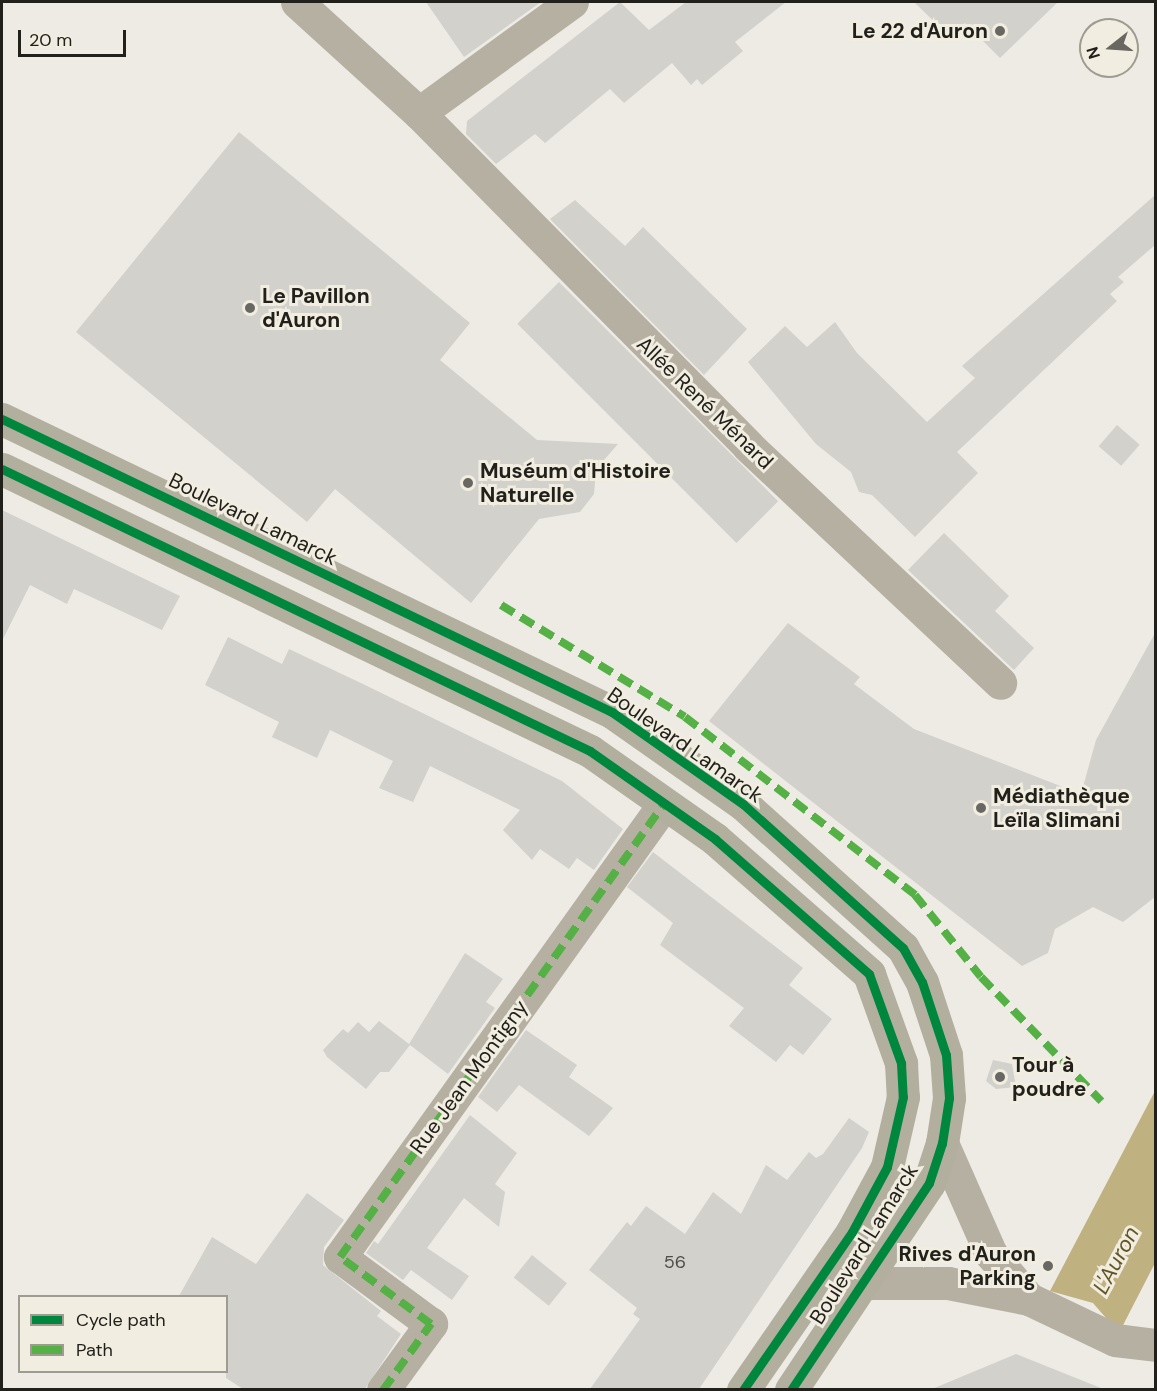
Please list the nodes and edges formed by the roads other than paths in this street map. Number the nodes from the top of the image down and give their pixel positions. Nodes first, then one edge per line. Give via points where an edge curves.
1 (572, 2) edge
2 (302, 5) edge
3 (419, 113) junction
4 (2, 419) edge
5 (2, 469) edge
6 (1000, 683) dead end
7 (664, 804) junction
8 (942, 1143) junction
9 (863, 1283) junction
10 (1038, 1304) junction
11 (1155, 1345) edge
12 (383, 1389) edge
13 (743, 1389) edge
14 (791, 1389) edge

1 - 3 street
2 - 3 street, Allée René Ménard
3 - 6 street, Allée René Ménard via 748,446
4 - 8 main road, Boulevard Lamarck via 612,712 743,804 903,948 922,982 946,1055 949,1098
5 - 7 main road, Boulevard Lamarck via 590,751
7 - 12 street, Rue Jean Montigny via 340,1257 431,1324
7 - 13 main road, Boulevard Lamarck via 715,839 869,974 901,1063 903,1097 887,1167 852,1232
8 - 9 main road, Boulevard Lamarck via 929,1183
8 - 10 street via 991,1254
9 - 10 street via 948,1283
9 - 14 main road, Boulevard Lamarck
10 - 11 street via 1115,1340

